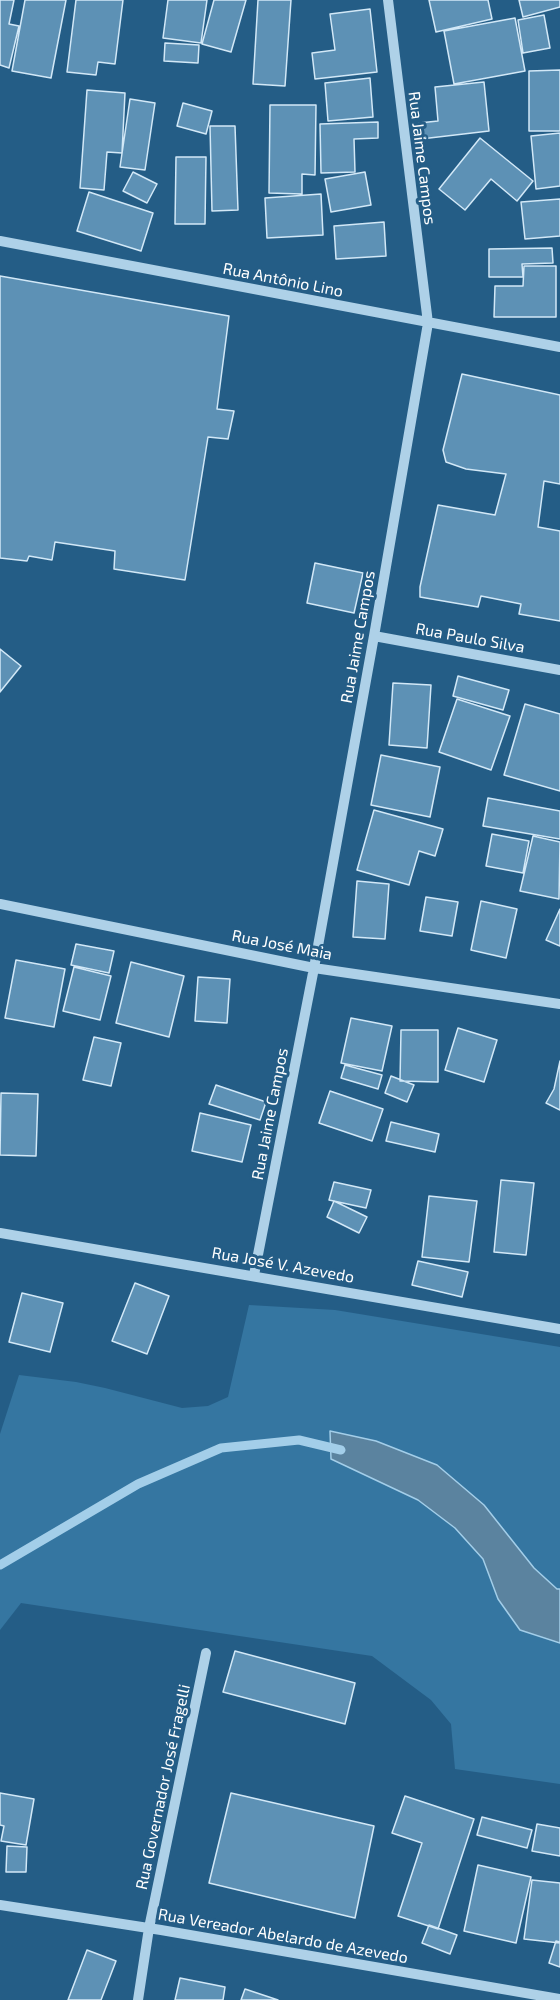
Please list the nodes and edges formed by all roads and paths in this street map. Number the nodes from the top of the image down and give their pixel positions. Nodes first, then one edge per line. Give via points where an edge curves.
1 (388, 0) edge
2 (0, 241) edge
3 (428, 323) junction
4 (560, 347) edge
5 (374, 636) junction
6 (560, 670) edge
7 (0, 904) edge
8 (314, 968) junction
9 (560, 1004) edge
10 (0, 1233) edge
11 (254, 1275) junction
12 (560, 1329) edge
13 (206, 1653) dead end
14 (0, 1905) edge
15 (149, 1928) junction
16 (560, 1999) edge
17 (138, 2000) edge

1 - 3 street, Rua Jaime Campos
2 - 3 street, Rua Antônio Lino
3 - 4 street, Rua Antônio Lino
3 - 5 street, Rua Jaime Campos
5 - 6 street, Rua Paulo Silva
5 - 8 street, Rua Jaime Campos
7 - 8 street, Rua José Maia
8 - 9 street, Rua José Maia
8 - 11 street, Rua Jaime Campos
10 - 11 street, Rua José V. Azevedo
11 - 12 street, Rua José V. Azevedo
13 - 15 street, Rua Governador José Fragelli
14 - 15 street, Rua Vereador Abelardo de Azevedo
15 - 16 street, Rua Vereador Abelardo de Azevedo
15 - 17 street, Rua Governador José Fragelli

